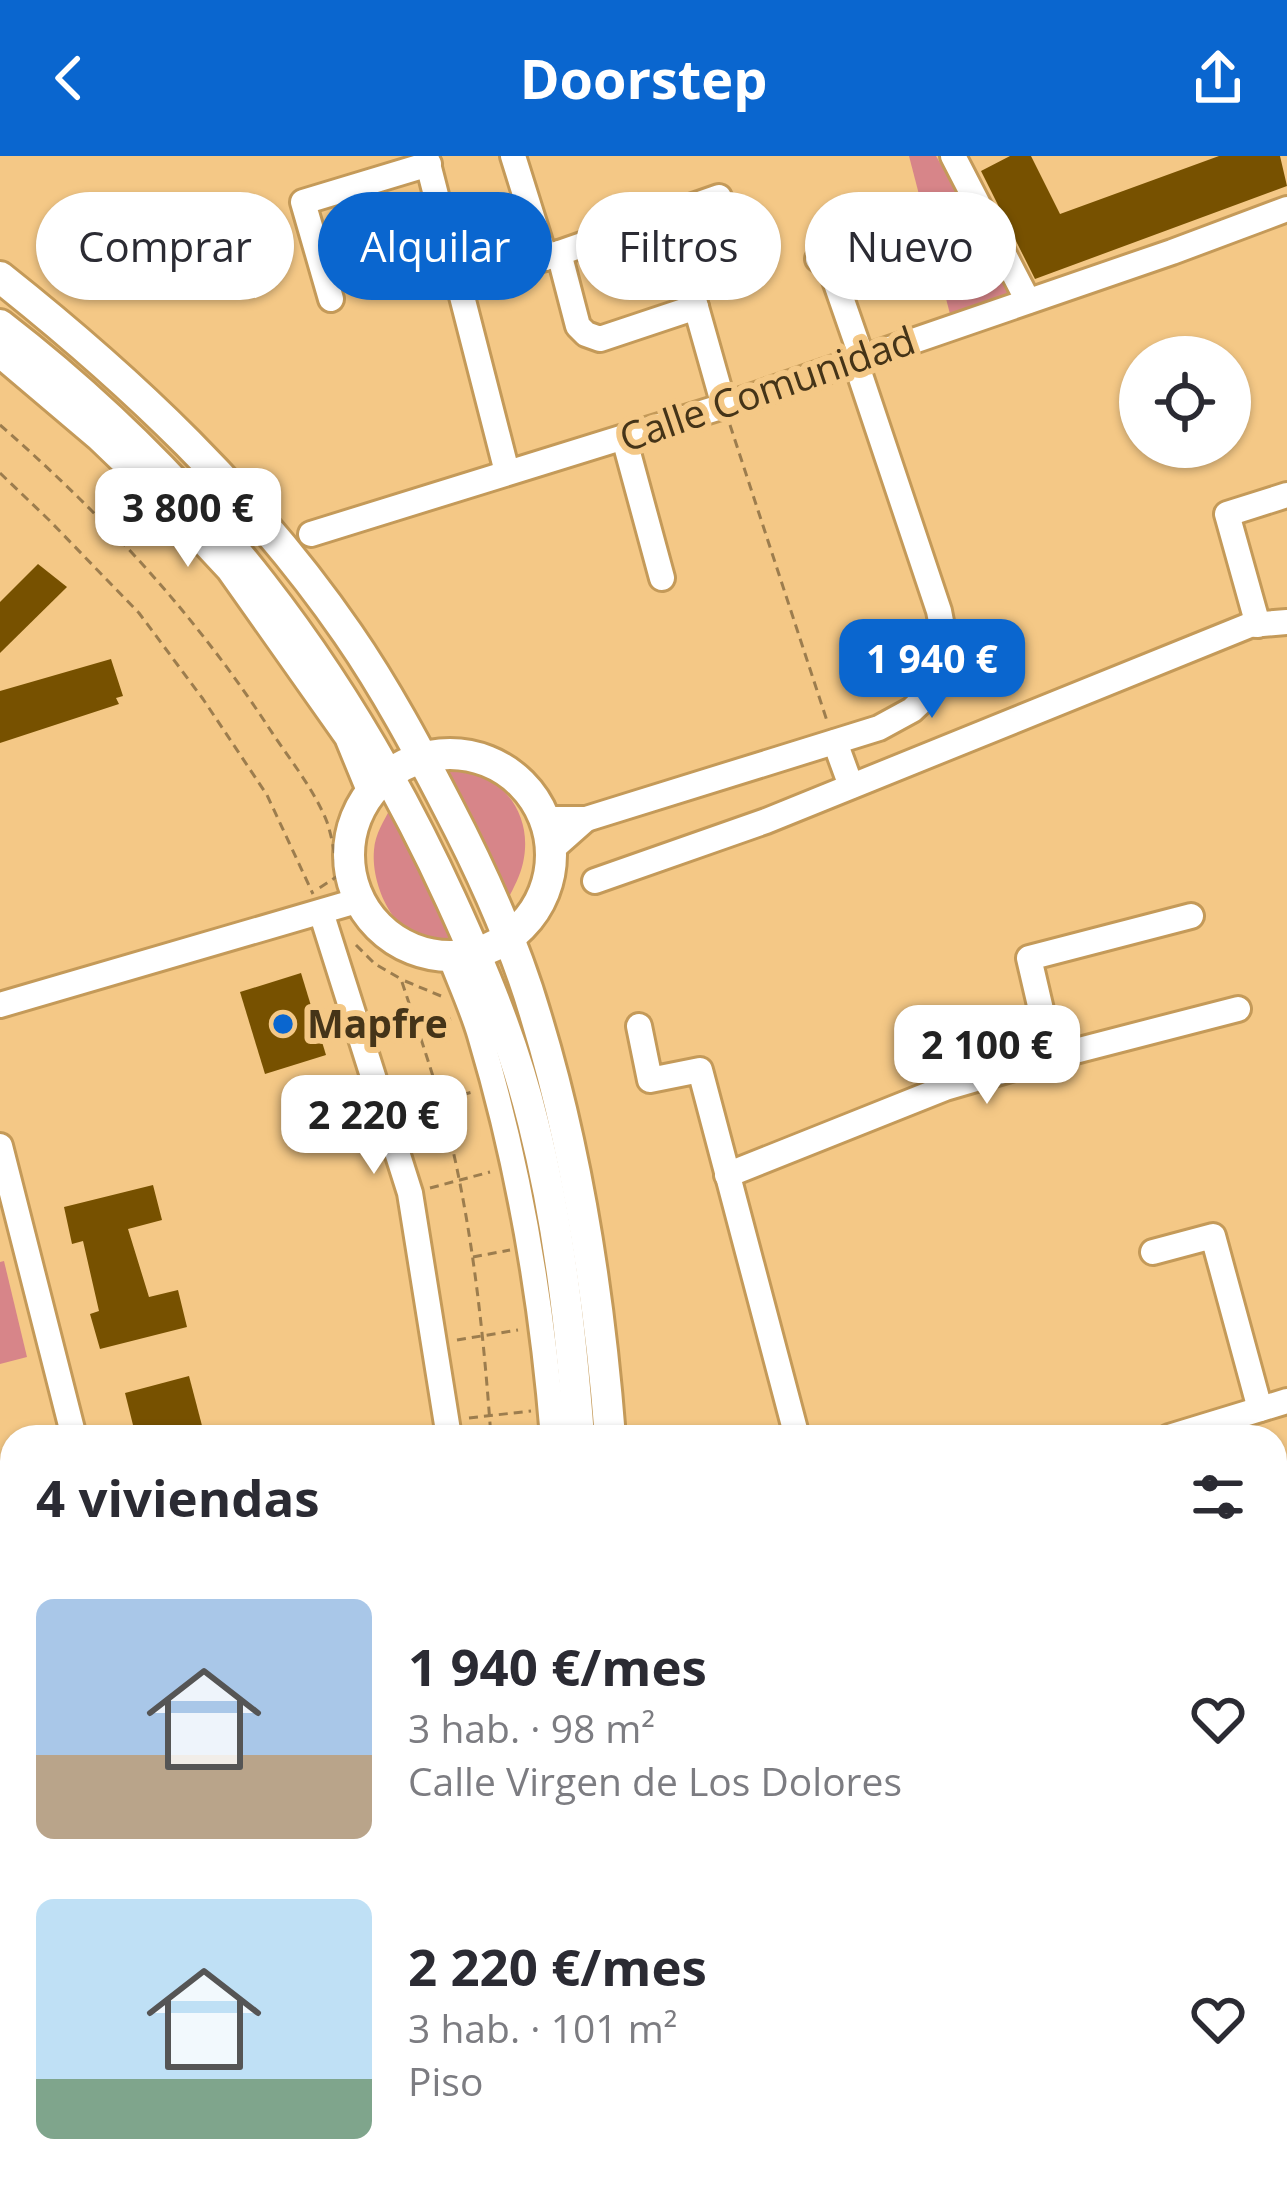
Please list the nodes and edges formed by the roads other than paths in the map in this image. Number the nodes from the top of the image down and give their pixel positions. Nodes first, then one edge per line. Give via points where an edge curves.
1 (514, 156) edge
2 (953, 156) edge
3 (428, 160) edge
4 (334, 192) edge
5 (436, 192) edge
6 (528, 192) edge
7 (318, 197) edge
8 (1287, 209) edge
9 (576, 248) edge
10 (318, 252) edge
11 (552, 256) joint
12 (0, 278) edge
13 (464, 300) edge
14 (694, 300) edge
15 (840, 300) edge
16 (1028, 301) junction
17 (696, 307) junction
18 (0, 325) edge
19 (0, 355) edge
20 (858, 359) junction
21 (724, 406) junction
22 (624, 438) junction
23 (507, 472) junction
24 (1287, 495) edge
25 (311, 533) dead end
26 (662, 578) dead end
27 (1287, 622) edge
28 (1258, 625) junction
29 (835, 742) junction
30 (423, 757) junction
31 (380, 783) junction
32 (851, 786) junction
33 (545, 819) junction
34 (586, 819) junction
35 (551, 850) junction
36 (595, 881) dead end
37 (360, 900) junction
38 (321, 913) junction
39 (1190, 916) dead end
40 (507, 939) junction
41 (463, 955) junction
42 (0, 1005) edge
43 (1238, 1009) dead end
44 (639, 1027) dead end
45 (1052, 1057) junction
46 (0, 1147) edge
47 (727, 1174) junction
48 (1153, 1252) dead end
49 (1287, 1401) edge
50 (1260, 1409) junction
51 (71, 1425) edge
52 (448, 1425) edge
53 (552, 1425) edge
54 (578, 1425) edge
55 (609, 1425) edge
56 (794, 1425) edge
57 (1208, 1425) edge

1 - 6 street
2 - 16 street
3 - 4 street
3 - 5 street
7 - 10 street via 304,202
8 - 16 street, Calle Comunidad
9 - 11 street
11 - 17 street via 578,326 593,338
12 - 30 main road via 118,376 245,503 349,635
13 - 23 street
14 - 17 street
15 - 20 street
16 - 20 street, Calle Comunidad
17 - 21 street
18 - 31 main road via 153,458 265,585 344,697
19 - 31 street via 98,438 229,570
20 - 21 street, Calle Comunidad
20 - 29 street via 939,610 945,664 912,710
21 - 22 street, Calle Comunidad
22 - 23 street, Calle Comunidad
22 - 26 street
23 - 25 street, Calle Comunidad
24 - 28 street via 1227,514
27 - 28 street
28 - 32 street
29 - 32 street
29 - 34 street
30 - 31 main road
30 - 33 main road via 488,760 532,794
30 - 40 main road
31 - 37 main road via 356,817 350,845
31 - 41 main road
32 - 36 street
33 - 34 street
33 - 35 main road
34 - 35 street
35 - 40 main road via 536,908
37 - 38 street
37 - 41 main road via 407,947
38 - 42 street
38 - 52 street via 410,1193
39 - 45 street via 1028,958
40 - 41 main road
40 - 55 main road via 565,1120
41 - 53 street via 521,1196
41 - 54 main road via 519,1070 547,1183
43 - 45 street
44 - 47 street via 650,1080 700,1070
45 - 47 street via 945,1088
46 - 51 street
47 - 56 street
48 - 50 street via 1214,1236
49 - 50 street
50 - 57 street

